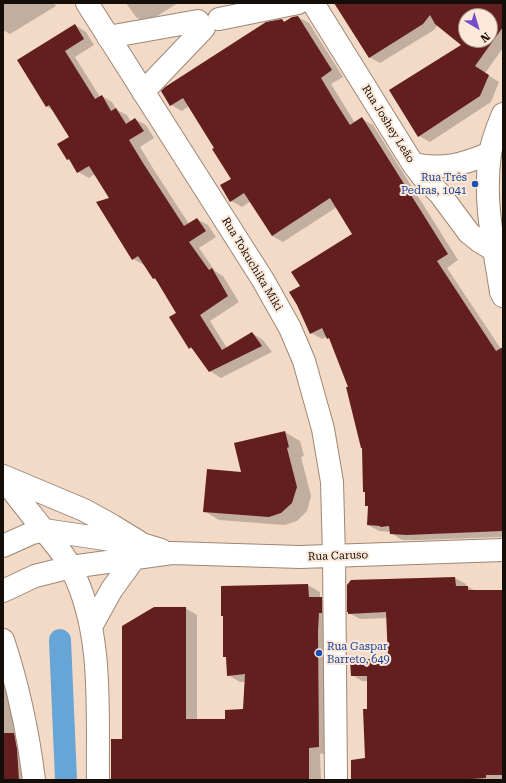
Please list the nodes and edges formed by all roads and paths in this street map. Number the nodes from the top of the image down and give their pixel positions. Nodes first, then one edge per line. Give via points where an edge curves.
1 (87, 3) edge
2 (298, 3) edge
3 (312, 3) edge
4 (211, 16) edge
5 (108, 37) junction
6 (143, 92) junction
7 (503, 114) edge
8 (490, 153) junction
9 (413, 164) junction
10 (499, 249) edge
11 (503, 296) edge
12 (3, 477) edge
13 (38, 532) junction
14 (3, 546) edge
15 (503, 550) edge
16 (140, 552) junction
17 (334, 556) junction
18 (61, 569) junction
19 (3, 591) edge
20 (92, 625) junction
21 (3, 640) edge
22 (34, 780) edge
23 (98, 780) edge
24 (336, 780) edge

1 - 5 street, Rua Tokuchika Miki
2 - 4 street
3 - 9 street, Rua Joshey Leão
4 - 5 street
4 - 6 street
5 - 6 street, Rua Tokuchika Miki
6 - 17 street, Rua Tokuchika Miki via 263,280 290,328 304,361 323,429 332,482
7 - 8 street
8 - 9 street via 446,167
8 - 10 street via 488,208
9 - 10 street, Rua Joshey Leão via 440,194 469,233 479,241
10 - 11 street
12 - 13 street
12 - 16 street via 94,515
13 - 14 street
13 - 16 street, Rua Caruso
13 - 18 street
15 - 17 street, Rua Caruso
16 - 17 street, Rua Caruso via 253,557
16 - 18 street, Rua Caruso
16 - 20 street via 112,589
17 - 24 street, Rua Tokuchika Miki
18 - 19 street, Rua Caruso via 35,576
18 - 20 street via 84,596
20 - 23 street via 97,695
21 - 22 street via 12,666 26,727

